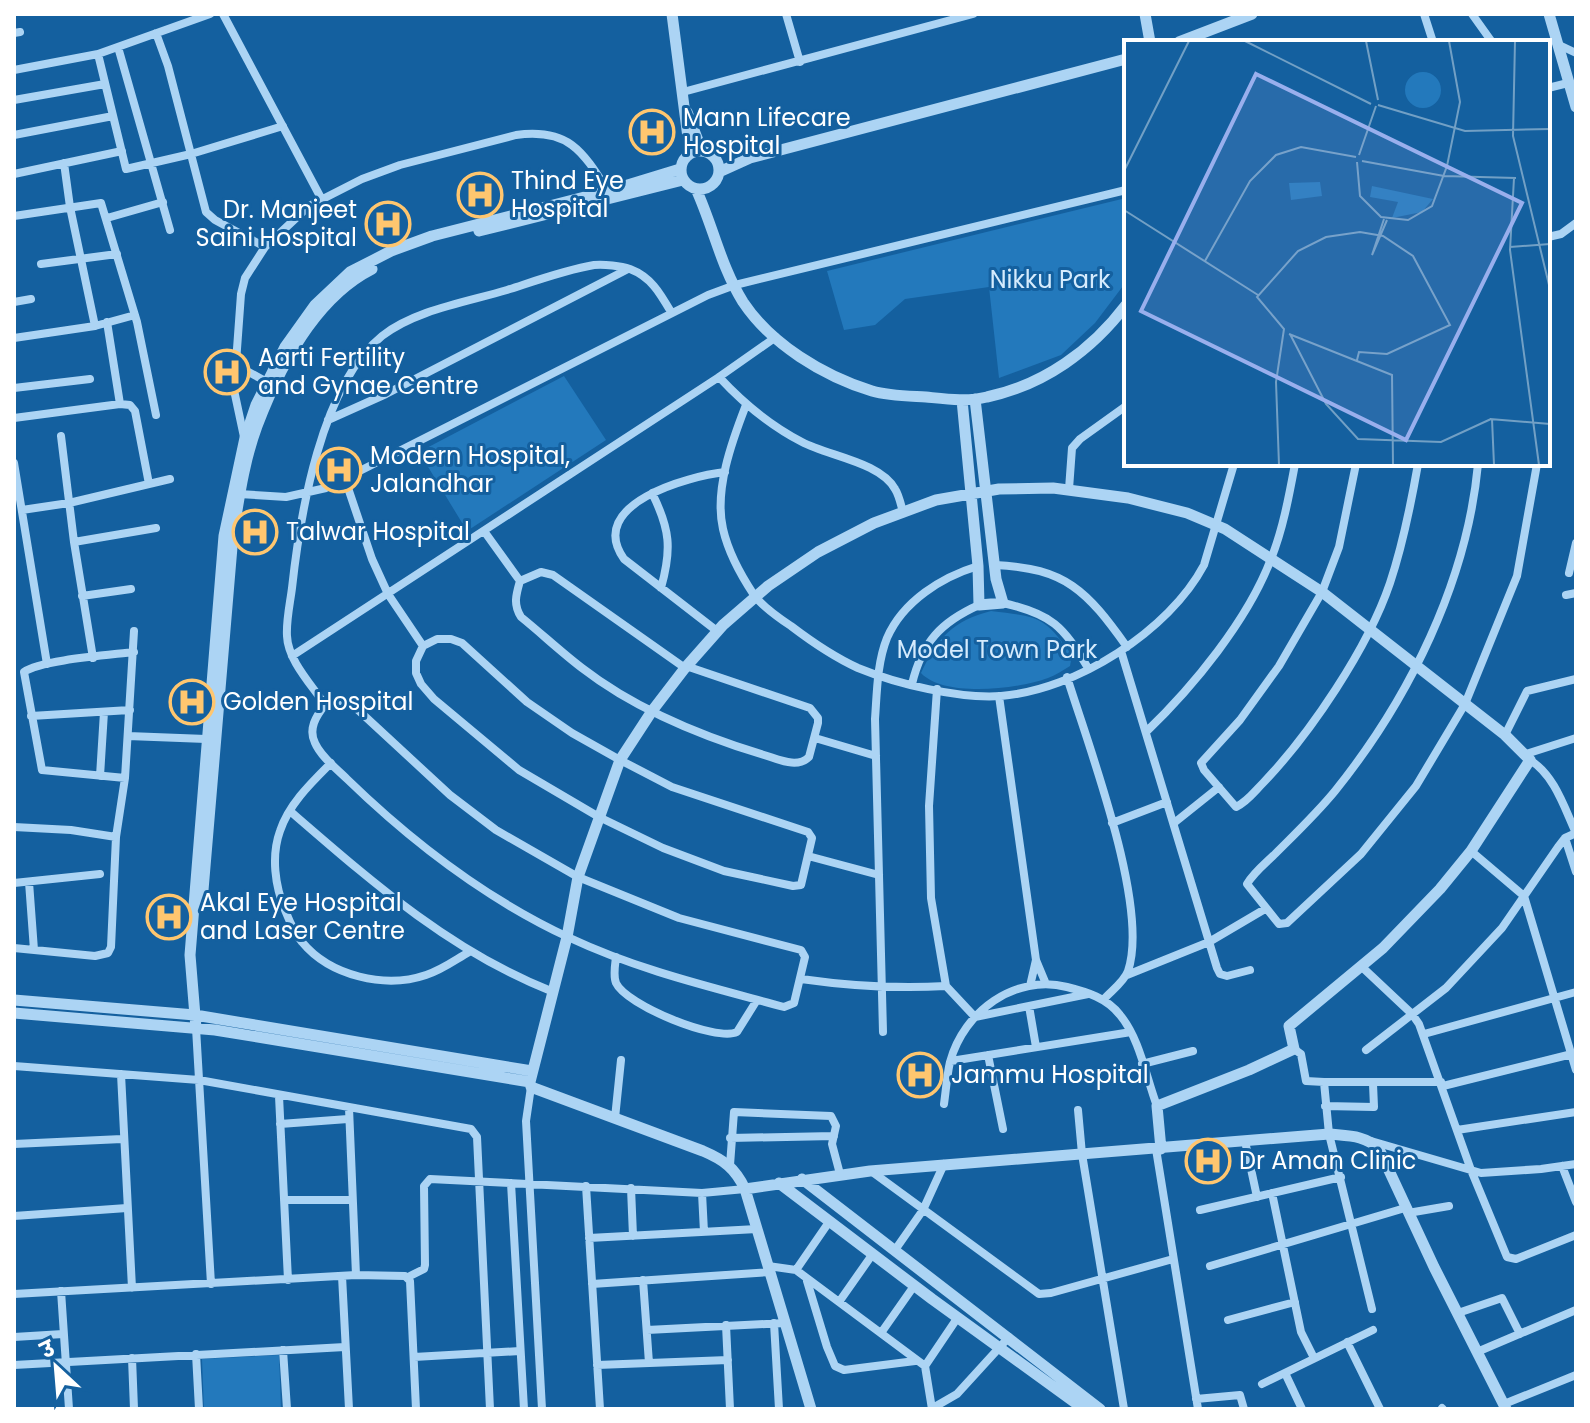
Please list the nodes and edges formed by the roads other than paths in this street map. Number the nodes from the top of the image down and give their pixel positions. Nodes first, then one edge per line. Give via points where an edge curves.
1 (210, 14) edge
2 (223, 14) edge
3 (672, 14) edge
4 (973, 14) edge
5 (1145, 14) edge
6 (1252, 14) edge
7 (1424, 14) edge
8 (1472, 14) edge
9 (789, 15) edge
10 (1550, 15) edge
11 (156, 33) junction
12 (1150, 40) edge
13 (1184, 40) edge
14 (1432, 40) edge
15 (1491, 40) edge
16 (1557, 43) junction
17 (118, 47) junction
18 (1576, 53) edge
19 (98, 54) junction
20 (1124, 60) edge
21 (800, 62) junction
22 (14, 70) edge
23 (1568, 83) junction
24 (105, 84) junction
25 (1550, 88) edge
26 (683, 92) junction
27 (14, 100) edge
28 (1576, 107) edge
29 (113, 116) junction
30 (283, 126) junction
31 (14, 135) edge
32 (122, 151) junction
33 (696, 152) junction
34 (191, 154) junction
35 (750, 158) junction
36 (717, 159) junction
37 (64, 163) junction
38 (151, 164) junction
39 (719, 172) junction
40 (14, 174) edge
41 (682, 175) junction
42 (713, 184) junction
43 (696, 189) junction
44 (1124, 190) edge
45 (608, 191) junction
46 (321, 198) junction
47 (163, 202) junction
48 (70, 207) junction
49 (14, 216) edge
50 (107, 218) junction
51 (709, 218) junction
52 (1576, 223) edge
53 (170, 230) dead end
54 (1550, 237) edge
55 (265, 247) junction
56 (117, 254) junction
57 (81, 260) junction
58 (41, 264) dead end
59 (629, 268) junction
60 (735, 285) junction
61 (31, 299) dead end
62 (14, 302) edge
63 (1124, 308) edge
64 (671, 312) junction
65 (135, 315) junction
66 (107, 322) junction
67 (95, 326) junction
68 (776, 337) junction
69 (14, 338) edge
70 (234, 364) junction
71 (719, 377) junction
72 (90, 379) dead end
73 (267, 382) junction
74 (14, 388) edge
75 (975, 399) junction
76 (962, 400) junction
77 (120, 404) junction
78 (746, 405) junction
79 (1124, 407) edge
80 (156, 415) dead end
81 (14, 418) edge
82 (328, 420) junction
83 (61, 436) dead end
84 (245, 438) junction
85 (14, 463) edge
86 (1233, 466) edge
87 (1295, 466) edge
88 (1356, 466) edge
89 (1418, 466) edge
90 (1478, 466) edge
91 (1537, 466) edge
92 (725, 472) junction
93 (170, 479) dead end
94 (345, 479) junction
95 (149, 484) junction
96 (1069, 489) junction
97 (986, 490) junction
98 (306, 493) junction
99 (652, 493) junction
100 (970, 493) junction
101 (239, 494) junction
102 (69, 503) junction
103 (22, 510) junction
104 (903, 512) junction
105 (1216, 525) junction
106 (156, 528) dead end
107 (484, 531) junction
108 (74, 542) junction
109 (1576, 543) edge
110 (1271, 560) junction
111 (995, 565) junction
112 (978, 566) junction
113 (1576, 571) edge
114 (520, 581) junction
115 (661, 588) junction
116 (131, 589) dead end
117 (1322, 592) junction
118 (1576, 593) edge
119 (388, 594) junction
120 (1566, 595) dead end
121 (82, 596) junction
122 (755, 597) junction
123 (1003, 603) junction
124 (979, 605) junction
125 (1370, 628) junction
126 (134, 631) dead end
127 (717, 631) junction
128 (423, 646) junction
129 (1124, 649) junction
130 (134, 652) junction
131 (292, 656) junction
132 (93, 658) junction
133 (47, 664) junction
134 (1417, 666) junction
135 (686, 667) junction
136 (1088, 668) junction
137 (878, 674) junction
138 (1067, 677) junction
139 (1576, 679) edge
140 (912, 684) junction
141 (937, 689) junction
142 (999, 696) junction
143 (1465, 704) junction
144 (325, 705) junction
145 (130, 710) junction
146 (652, 711) junction
147 (104, 712) junction
148 (31, 716) junction
149 (1146, 732) junction
150 (1505, 735) junction
151 (128, 736) junction
152 (815, 738) junction
153 (1576, 738) edge
154 (206, 739) junction
155 (876, 756) junction
156 (1528, 757) junction
157 (620, 760) junction
158 (331, 763) junction
159 (100, 776) junction
160 (125, 778) junction
161 (1219, 787) junction
162 (1167, 802) junction
163 (290, 811) junction
164 (599, 817) junction
165 (1112, 823) junction
166 (1174, 823) junction
167 (14, 827) edge
168 (1576, 833) edge
169 (116, 837) junction
170 (1565, 838) junction
171 (1471, 851) junction
172 (808, 856) junction
173 (1576, 872) edge
174 (100, 874) dead end
175 (879, 875) junction
176 (578, 877) junction
177 (29, 882) junction
178 (14, 883) edge
179 (1524, 896) junction
180 (1265, 909) junction
181 (567, 937) junction
182 (1209, 942) junction
183 (14, 948) edge
184 (34, 950) junction
185 (469, 952) junction
186 (616, 957) junction
187 (1036, 960) junction
188 (1362, 967) junction
189 (193, 970) junction
190 (1250, 970) dead end
191 (1127, 975) junction
192 (801, 979) junction
193 (1046, 984) junction
194 (946, 986) junction
195 (1030, 986) junction
196 (883, 987) junction
197 (551, 991) junction
198 (1576, 992) edge
199 (1088, 994) junction
200 (1556, 998) junction
201 (1104, 999) junction
202 (14, 1000) edge
203 (757, 1000) junction
204 (1029, 1006) junction
205 (14, 1013) edge
206 (1412, 1014) junction
207 (975, 1017) junction
208 (196, 1022) junction
209 (883, 1032) dead end
210 (1131, 1032) junction
211 (1424, 1034) junction
212 (1036, 1047) junction
213 (1294, 1049) junction
214 (1366, 1050) dead end
215 (1193, 1051) dead end
216 (1572, 1054) junction
217 (988, 1055) junction
218 (621, 1060) dead end
219 (951, 1061) junction
220 (1142, 1064) junction
221 (14, 1066) edge
222 (1576, 1070) edge
223 (121, 1074) junction
224 (199, 1080) junction
225 (531, 1080) junction
226 (1324, 1082) junction
227 (1373, 1084) junction
228 (1442, 1084) junction
229 (279, 1096) junction
230 (944, 1104) dead end
231 (1157, 1106) junction
232 (1325, 1106) junction
233 (349, 1108) junction
234 (1078, 1110) dead end
235 (1576, 1112) edge
236 (615, 1118) junction
237 (348, 1119) junction
238 (280, 1124) junction
239 (1003, 1129) dead end
240 (1457, 1130) junction
241 (1329, 1134) junction
242 (834, 1136) junction
243 (730, 1138) junction
244 (122, 1139) junction
245 (1245, 1141) junction
246 (1371, 1141) junction
247 (14, 1144) edge
248 (1159, 1149) junction
249 (1082, 1154) junction
250 (944, 1164) junction
251 (1576, 1164) edge
252 (730, 1165) junction
253 (1562, 1166) junction
254 (1471, 1170) junction
255 (870, 1171) junction
256 (840, 1174) junction
257 (1341, 1177) junction
258 (802, 1179) junction
259 (478, 1181) junction
260 (511, 1183) junction
261 (529, 1183) junction
262 (779, 1183) junction
263 (586, 1186) junction
264 (631, 1188) junction
265 (745, 1189) junction
266 (702, 1193) junction
267 (1272, 1193) junction
268 (1257, 1197) junction
269 (284, 1200) junction
270 (352, 1200) junction
271 (1576, 1202) edge
272 (1449, 1206) dead end
273 (127, 1208) junction
274 (923, 1210) junction
275 (1200, 1210) dead end
276 (1406, 1210) junction
277 (14, 1216) edge
278 (829, 1222) junction
279 (1352, 1224) junction
280 (757, 1229) junction
281 (704, 1232) junction
282 (1576, 1235) edge
283 (633, 1236) junction
284 (589, 1238) junction
285 (1283, 1244) junction
286 (895, 1250) junction
287 (515, 1251) junction
288 (533, 1252) junction
289 (872, 1255) junction
290 (1173, 1259) junction
291 (1210, 1266) dead end
292 (769, 1269) junction
293 (796, 1270) junction
294 (356, 1275) junction
295 (342, 1276) junction
296 (408, 1277) junction
297 (1104, 1279) junction
298 (288, 1280) junction
299 (643, 1280) junction
300 (807, 1281) junction
301 (211, 1284) junction
302 (592, 1284) junction
303 (914, 1286) junction
304 (132, 1288) junction
305 (61, 1291) junction
306 (14, 1294) edge
307 (839, 1302) junction
308 (1295, 1302) junction
309 (1372, 1309) dead end
310 (1576, 1310) edge
311 (1458, 1313) junction
312 (958, 1317) junction
313 (1228, 1320) dead end
314 (780, 1323) junction
315 (726, 1325) junction
316 (647, 1330) junction
317 (1373, 1330) dead end
318 (881, 1333) junction
319 (63, 1334) junction
320 (1520, 1334) junction
321 (14, 1337) edge
322 (1009, 1337) junction
323 (1347, 1342) junction
324 (345, 1347) junction
325 (1002, 1348) junction
326 (283, 1350) junction
327 (520, 1351) junction
328 (489, 1352) junction
329 (1477, 1352) junction
330 (196, 1354) junction
331 (414, 1357) junction
332 (132, 1358) junction
333 (1314, 1358) junction
334 (728, 1360) junction
335 (66, 1361) junction
336 (915, 1361) junction
337 (649, 1363) junction
338 (14, 1365) edge
339 (597, 1365) junction
340 (925, 1366) junction
341 (1285, 1373) junction
342 (1576, 1375) edge
343 (1262, 1384) dead end
344 (1196, 1399) junction
345 (1505, 1407) edge
346 (69, 1409) edge
347 (134, 1409) edge
348 (199, 1409) edge
349 (287, 1409) edge
350 (349, 1409) edge
351 (416, 1409) edge
352 (490, 1409) edge
353 (524, 1409) edge
354 (542, 1409) edge
355 (600, 1409) edge
356 (730, 1409) edge
357 (779, 1409) edge
358 (811, 1409) edge
359 (932, 1409) edge
360 (1084, 1409) edge
361 (1100, 1409) edge
362 (1124, 1409) edge
363 (1198, 1409) edge
364 (1244, 1409) edge
365 (1302, 1409) edge
366 (1380, 1409) edge

1 - 11 street
2 - 30 street
3 - 26 street
4 - 21 street
5 - 12 street
6 - 13 street
7 - 14 street
8 - 15 street
9 - 21 street
10 - 16 street
11 - 17 street
11 - 34 street
16 - 18 street
16 - 23 street
17 - 19 street
17 - 38 street
19 - 22 street
19 - 24 street
20 - 35 street
21 - 26 street
23 - 25 street
23 - 28 street
24 - 27 street
24 - 29 street
26 - 33 street via 697,131
29 - 31 street
29 - 32 street
30 - 34 street
30 - 46 street
32 - 37 street
32 - 38 street via 126,169
33 - 36 street
33 - 41 street via 682,163
34 - 38 street
34 - 55 street via 206,212
35 - 36 street
35 - 39 street
36 - 39 street
37 - 40 street
37 - 48 street
38 - 47 street
39 - 42 street
41 - 43 street
41 - 45 street
41 - 101 street via 444,241 361,274 303,334 257,427
42 - 43 street
42 - 51 street
43 - 51 street
44 - 60 street
45 - 46 street via 578,150 550,133 535,132 400,165
45 - 73 street via 432,236 350,272 315,305
46 - 55 street
47 - 50 street
47 - 53 street
48 - 49 street
48 - 50 street via 99,202
48 - 57 street
50 - 56 street
51 - 60 street
52 - 54 street
55 - 70 street via 245,278
56 - 57 street
56 - 65 street
57 - 58 street
57 - 67 street
59 - 64 street via 647,277
59 - 82 street
59 - 82 street via 586,267 401,325 366,354
60 - 64 street
60 - 68 street
61 - 62 street
63 - 75 street via 1081,353 1048,375
64 - 94 street
65 - 66 street
65 - 80 street
66 - 67 street
66 - 77 street
67 - 69 street
68 - 71 street
68 - 76 street via 826,371 872,391
70 - 73 street
70 - 84 street via 235,400
71 - 78 street
71 - 107 street
72 - 74 street
73 - 84 street
75 - 76 street
75 - 97 street
76 - 100 street
77 - 81 street
77 - 95 street via 135,411
78 - 92 street via 727,452
78 - 104 street via 804,444 886,478 896,489
79 - 96 street via 1072,448
82 - 98 street
83 - 102 street
84 - 154 street via 224,536
85 - 103 street
86 - 105 street
87 - 110 street
88 - 117 street via 1339,547
89 - 125 street via 1404,534
90 - 134 street via 1458,560
91 - 143 street via 1517,576
92 - 99 street via 682,479
92 - 122 street via 722,529
93 - 95 street
94 - 98 street
94 - 119 street
95 - 102 street
96 - 97 street
96 - 105 street via 1128,498
97 - 100 street
97 - 111 street
98 - 101 street
98 - 131 street via 287,637
99 - 115 street via 669,542
99 - 115 street via 624,514 616,540 624,559
100 - 104 street
100 - 112 street
101 - 189 street
102 - 103 street
102 - 108 street
103 - 133 street
104 - 122 street via 818,552
105 - 110 street
105 - 129 street via 1195,581
106 - 108 street
107 - 114 street
107 - 119 street
108 - 121 street
109 - 113 street via 1569,573
110 - 117 street
110 - 149 street via 1217,652
111 - 123 street
111 - 129 street via 1029,566 1065,580 1092,601
112 - 124 street
112 - 137 street via 941,580 898,619
114 - 135 street via 541,572 553,575
114 - 146 street via 515,599 521,617 584,670
115 - 127 street
116 - 121 street
117 - 125 street
117 - 161 street via 1279,666 1201,763
118 - 120 street
119 - 128 street
119 - 131 street
121 - 132 street
122 - 127 street
122 - 137 street via 819,647
123 - 124 street
123 - 136 street via 1048,618 1062,629
124 - 140 street via 939,629 916,666
125 - 134 street
125 - 161 street via 1282,763 1240,806 1234,806
126 - 130 street
127 - 135 street
128 - 157 street via 437,639 462,643 527,702
128 - 164 street via 416,673 434,699 519,770
129 - 136 street
129 - 149 street
130 - 132 street
130 - 145 street
131 - 144 street
132 - 133 street
133 - 148 street via 24,672
134 - 143 street
134 - 180 street via 1334,792 1248,881
135 - 146 street
135 - 152 street via 810,708 818,718
136 - 138 street
137 - 140 street
137 - 155 street
138 - 142 street
138 - 165 street
139 - 150 street via 1527,691
140 - 141 street
141 - 142 street
141 - 194 street via 929,806 931,898
142 - 187 street
143 - 150 street
143 - 180 street via 1416,786 1361,854 1287,923 1279,924
144 - 158 street via 312,727 314,742
144 - 176 street via 346,703 357,709 496,830
145 - 147 street
145 - 151 street
146 - 152 street via 732,746 784,761 806,761
146 - 157 street
147 - 148 street
147 - 159 street
148 - 159 street via 42,770
149 - 162 street
150 - 156 street
151 - 154 street
151 - 160 street
152 - 155 street
153 - 156 street
154 - 189 street
155 - 175 street
156 - 168 street via 1551,780
156 - 171 street
157 - 164 street
157 - 172 street via 672,787 805,830 812,838
158 - 163 street
158 - 181 street via 415,839 485,890
159 - 160 street
160 - 169 street
161 - 166 street
162 - 165 street
162 - 166 street
163 - 185 street via 372,882
163 - 185 street via 276,850 279,896 302,942 318,957 348,974 401,980 442,969
164 - 172 street via 724,871 793,886 801,885
164 - 176 street
165 - 191 street via 1131,904 1133,946
166 - 182 street
167 - 169 street
168 - 170 street
169 - 184 street via 113,940 108,953
170 - 173 street
170 - 179 street
171 - 179 street
171 - 188 street
172 - 175 street
174 - 177 street
175 - 196 street
176 - 181 street
176 - 192 street via 679,918 798,948 805,957
177 - 178 street
177 - 184 street
179 - 200 street
179 - 206 street via 1446,988
180 - 182 street
181 - 186 street
181 - 197 street
182 - 190 street via 1220,974
182 - 191 street
183 - 184 street
185 - 197 street
186 - 203 street
186 - 203 street via 615,977 621,989 649,1008 723,1036 737,1032
187 - 193 street
187 - 195 street
188 - 206 street
188 - 213 street via 1289,1026
189 - 208 street
191 - 201 street
192 - 196 street
192 - 203 street via 789,1007
193 - 195 street
193 - 199 street
194 - 196 street
194 - 207 street
195 - 207 street via 1011,990
196 - 209 street
197 - 225 street
198 - 200 street
199 - 201 street
199 - 204 street
200 - 211 street
200 - 216 street
201 - 210 street
202 - 208 street
204 - 207 street
204 - 212 street
205 - 208 street
206 - 211 street
206 - 214 street
207 - 219 street
208 - 224 street
208 - 225 street
210 - 212 street
210 - 220 street
211 - 228 street
212 - 217 street
213 - 226 street via 1301,1054 1306,1081
213 - 231 street
215 - 220 street
216 - 222 street
216 - 228 street
217 - 219 street
217 - 239 street
218 - 236 street
219 - 230 street
220 - 231 street
221 - 223 street
223 - 224 street
223 - 244 street
224 - 229 street
224 - 301 street
225 - 236 street
225 - 261 street via 526,1121
226 - 227 street
226 - 232 street
227 - 228 street
227 - 232 street via 1374,1107
228 - 240 street
229 - 233 street
229 - 238 street
231 - 248 street
232 - 241 street
233 - 237 street
233 - 259 street via 471,1129 477,1137
234 - 249 street
235 - 240 street
236 - 252 street
237 - 238 street
237 - 270 street
238 - 269 street
240 - 254 street
241 - 245 street
241 - 246 street
241 - 257 street
242 - 243 street
242 - 243 street via 836,1121 831,1116 737,1111 731,1117
242 - 256 street
243 - 252 street
244 - 247 street
244 - 273 street
245 - 248 street
245 - 268 street
246 - 254 street
246 - 276 street
248 - 249 street
248 - 290 street
249 - 250 street
249 - 297 street
250 - 255 street
250 - 274 street
251 - 253 street
252 - 265 street
253 - 254 street
253 - 271 street
254 - 282 street via 1510,1260
255 - 256 street
255 - 274 street
256 - 258 street
257 - 267 street
257 - 279 street
258 - 262 street
258 - 286 street
259 - 260 street
259 - 296 street via 424,1183 425,1265
259 - 328 street
260 - 261 street
260 - 287 street
261 - 263 street
261 - 288 street
262 - 265 street
262 - 278 street
263 - 264 street
263 - 284 street
264 - 266 street
264 - 283 street
265 - 266 street
265 - 280 street
266 - 281 street
267 - 268 street
267 - 285 street
268 - 275 street
269 - 270 street
269 - 298 street
270 - 294 street
272 - 276 street
273 - 277 street
273 - 304 street
274 - 286 street
274 - 297 street via 1039,1294
276 - 279 street
276 - 311 street
278 - 289 street
278 - 293 street
279 - 285 street
279 - 309 street
280 - 281 street
280 - 292 street
281 - 283 street
283 - 284 street
284 - 302 street
285 - 291 street
285 - 308 street
286 - 322 street
287 - 288 street
287 - 327 street
288 - 354 street
289 - 303 street
289 - 307 street
290 - 297 street
290 - 344 street
292 - 293 street
292 - 299 street
292 - 314 street
293 - 300 street
294 - 295 street
294 - 296 street
295 - 298 street
295 - 324 street
296 - 331 street
297 - 362 street
298 - 301 street
299 - 302 street
299 - 316 street
300 - 307 street
300 - 336 street via 835,1366 844,1370
301 - 304 street
302 - 339 street
303 - 312 street
303 - 318 street
304 - 305 street
305 - 306 street
305 - 319 street
307 - 318 street
308 - 313 street
308 - 333 street
310 - 320 street
311 - 320 street via 1502,1298
311 - 329 street
312 - 325 street
312 - 340 street
314 - 315 street
314 - 357 street
314 - 358 street
315 - 316 street
315 - 334 street
316 - 337 street
317 - 323 street
318 - 336 street
319 - 321 street
319 - 335 street
320 - 329 street
322 - 325 street
322 - 361 street
323 - 333 street
323 - 366 street
324 - 326 street
324 - 350 street
325 - 359 street via 957,1394
325 - 360 street
326 - 330 street
326 - 349 street
327 - 328 street
327 - 353 street
328 - 331 street
328 - 352 street
329 - 345 street
330 - 332 street
330 - 348 street
331 - 351 street
332 - 335 street
332 - 347 street
333 - 341 street
334 - 337 street
334 - 356 street
335 - 338 street
335 - 346 street
336 - 340 street
337 - 339 street
339 - 355 street
340 - 359 street
341 - 343 street
341 - 365 street
342 - 345 street
344 - 363 street
344 - 364 street via 1240,1395

